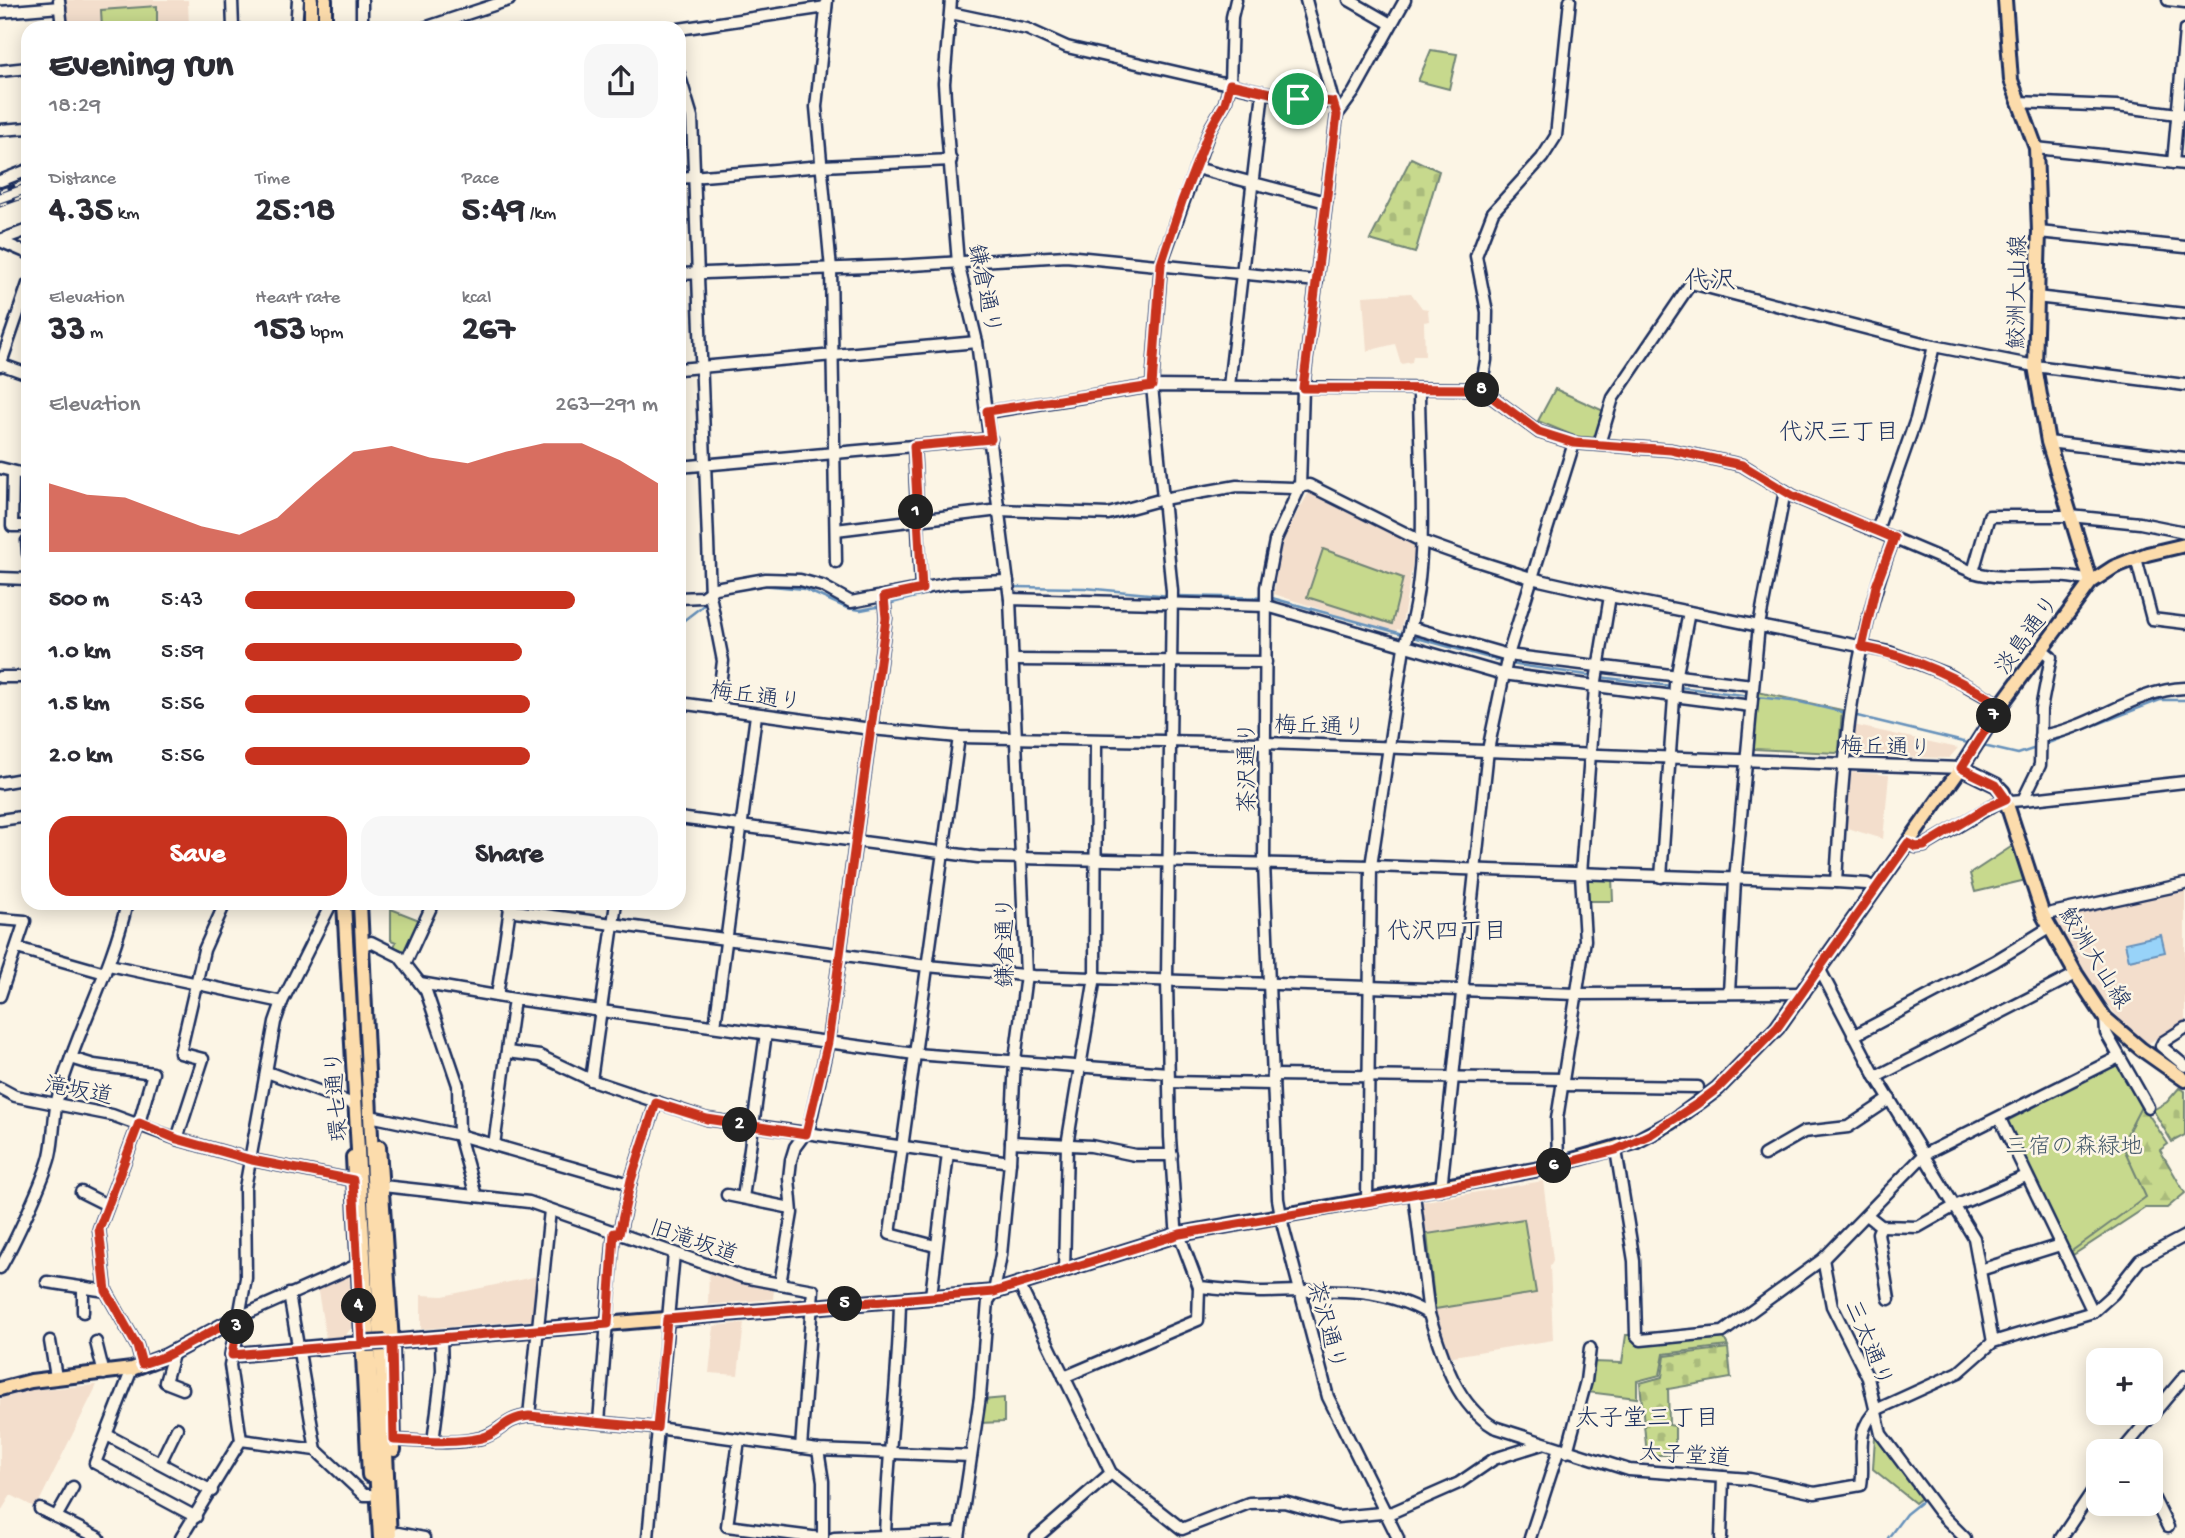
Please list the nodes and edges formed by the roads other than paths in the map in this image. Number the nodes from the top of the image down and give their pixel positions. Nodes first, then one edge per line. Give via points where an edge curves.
1 (232, 0) edge
2 (298, 0) edge
3 (311, 0) edge
4 (325, 0) edge
5 (362, 0) edge
6 (509, 0) edge
7 (951, 0) edge
8 (1236, 0) edge
9 (1306, 0) edge
10 (1349, 0) edge
11 (1405, 0) edge
12 (1570, 0) edge
13 (2005, 0) edge
14 (2168, 0) edge
15 (2178, 0) edge
16 (2185, 2) edge
17 (60, 4) edge
18 (827, 4) edge
19 (0, 12) edge
20 (951, 13) junction
21 (233, 21) edge
22 (296, 21) edge
23 (310, 21) edge
24 (325, 21) edge
25 (362, 21) edge
26 (445, 21) edge
27 (1391, 24) junction
28 (686, 28) edge
29 (2185, 30) edge
30 (21, 69) edge
31 (0, 71) edge
32 (2183, 73) edge
33 (1230, 84) junction
34 (1263, 92) junction
35 (686, 95) edge
36 (1333, 102) junction
37 (2018, 102) junction
38 (2181, 114) edge
39 (1337, 115) junction
40 (21, 128) edge
41 (0, 130) edge
42 (2036, 148) junction
43 (951, 160) junction
44 (2173, 163) junction
45 (2185, 164) edge
46 (822, 166) junction
47 (1196, 168) junction
48 (21, 173) edge
49 (695, 177) junction
50 (686, 178) edge
51 (0, 181) edge
52 (1252, 182) junction
53 (1326, 202) junction
54 (21, 232) edge
55 (2039, 232) junction
56 (0, 240) edge
57 (2185, 247) edge
58 (21, 250) edge
59 (958, 263) junction
60 (1161, 264) junction
61 (831, 269) junction
62 (699, 272) junction
63 (1241, 272) junction
64 (686, 273) edge
65 (1317, 281) junction
66 (2036, 297) junction
67 (21, 304) edge
68 (2185, 314) edge
69 (977, 342) junction
70 (1934, 346) junction
71 (834, 355) junction
72 (0, 365) edge
73 (2035, 366) junction
74 (703, 367) junction
75 (686, 368) edge
76 (21, 371) edge
77 (2185, 385) edge
78 (1152, 386) junction
79 (1229, 386) junction
80 (1303, 388) junction
81 (1419, 389) junction
82 (1481, 389) junction
83 (987, 411) junction
84 (991, 439) junction
85 (2048, 442) junction
86 (1574, 443) junction
87 (1599, 444) junction
88 (914, 446) junction
89 (834, 453) junction
90 (2185, 458) edge
91 (708, 464) junction
92 (686, 466) edge
93 (0, 468) edge
94 (13, 472) junction
95 (21, 474) edge
96 (1300, 487) junction
97 (1785, 491) junction
98 (1163, 499) junction
99 (999, 510) junction
100 (2070, 516) junction
101 (916, 520) junction
102 (21, 526) edge
103 (836, 530) junction
104 (1877, 530) junction
105 (2185, 532) edge
106 (1894, 538) junction
107 (1421, 541) junction
108 (2185, 545) edge
109 (2136, 558) junction
110 (836, 562) dead end
111 (1973, 572) junction
112 (0, 578) edge
113 (1531, 578) junction
114 (21, 579) edge
115 (2091, 582) junction
116 (922, 589) junction
117 (1009, 589) junction
118 (711, 596) junction
119 (1610, 597) junction
120 (686, 598) edge
121 (1172, 599) junction
122 (1267, 602) junction
123 (885, 603) junction
124 (1689, 612) junction
125 (2185, 623) edge
126 (1759, 625) junction
127 (1407, 638) junction
128 (1862, 647) junction
129 (2041, 649) junction
130 (1014, 660) junction
131 (1171, 660) junction
132 (1266, 662) junction
133 (1505, 665) junction
134 (0, 677) edge
135 (21, 677) edge
136 (1597, 678) junction
137 (1675, 688) junction
138 (2185, 688) edge
139 (1751, 697) junction
140 (686, 705) edge
141 (2001, 705) junction
142 (717, 709) junction
143 (757, 715) junction
144 (871, 729) junction
145 (959, 737) junction
146 (1018, 739) junction
147 (1096, 741) junction
148 (1169, 741) junction
149 (1265, 743) junction
150 (2040, 745) junction
151 (1388, 747) junction
152 (1488, 750) junction
153 (1590, 754) junction
154 (1669, 757) junction
155 (1745, 759) junction
156 (1843, 764) junction
157 (1961, 768) junction
158 (21, 779) edge
159 (2185, 782) edge
160 (0, 783) edge
161 (2006, 799) junction
162 (2023, 800) junction
163 (21, 817) edge
164 (686, 819) edge
165 (0, 820) edge
166 (740, 826) junction
167 (856, 842) junction
168 (1908, 843) junction
169 (943, 853) junction
170 (1023, 859) junction
171 (1097, 861) junction
172 (1168, 861) junction
173 (1264, 863) junction
174 (1371, 866) junction
175 (1475, 870) junction
176 (1581, 874) junction
177 (1661, 877) junction
178 (1735, 880) junction
179 (1836, 882) junction
180 (2185, 884) edge
181 (1876, 889) junction
182 (125, 910) edge
183 (222, 910) edge
184 (328, 910) edge
185 (344, 910) edge
186 (360, 910) edge
187 (430, 910) edge
188 (507, 910) edge
189 (536, 910) edge
190 (615, 910) edge
191 (0, 919) edge
192 (2046, 921) junction
193 (613, 924) junction
194 (725, 939) junction
195 (362, 946) junction
196 (17, 948) junction
197 (841, 954) junction
198 (406, 962) junction
199 (927, 967) junction
200 (107, 969) junction
201 (1820, 970) junction
202 (2076, 974) junction
203 (1026, 975) junction
204 (1095, 976) junction
205 (1167, 979) junction
206 (420, 982) junction
207 (1269, 982) junction
208 (196, 984) junction
209 (1368, 986) junction
210 (1462, 990) junction
211 (1729, 992) junction
212 (1804, 992) junction
213 (1577, 994) junction
214 (0, 996) edge
215 (496, 996) junction
216 (514, 999) junction
217 (282, 1002) junction
218 (600, 1011) junction
219 (2105, 1018) junction
220 (715, 1026) junction
221 (2185, 1028) edge
222 (766, 1033) junction
223 (1853, 1036) junction
224 (828, 1042) junction
225 (507, 1052) junction
226 (915, 1054) junction
227 (2119, 1057) junction
228 (71, 1058) junction
229 (1015, 1060) junction
230 (1080, 1065) junction
231 (2185, 1066) edge
232 (267, 1072) junction
233 (1367, 1076) junction
234 (1168, 1077) junction
235 (1453, 1077) junction
236 (1876, 1077) junction
237 (1273, 1079) junction
238 (592, 1080) junction
239 (2185, 1080) edge
240 (1563, 1082) junction
241 (1698, 1087) dead end
242 (0, 1088) edge
243 (1890, 1099) junction
244 (57, 1103) junction
245 (656, 1103) junction
246 (2148, 1107) dead end
247 (356, 1111) junction
248 (370, 1116) junction
249 (2000, 1119) junction
250 (139, 1123) junction
251 (754, 1128) junction
252 (806, 1134) junction
253 (459, 1135) junction
254 (177, 1139) junction
255 (1011, 1142) junction
256 (494, 1144) junction
257 (1067, 1144) junction
258 (902, 1147) junction
259 (1616, 1150) junction
260 (948, 1153) junction
261 (1925, 1154) junction
262 (1172, 1155) junction
263 (1764, 1155) dead end
264 (252, 1160) junction
265 (1010, 1162) junction
266 (1558, 1166) junction
267 (2026, 1176) junction
268 (353, 1180) junction
269 (630, 1184) junction
270 (383, 1186) junction
271 (1441, 1189) junction
272 (81, 1192) dead end
273 (1414, 1194) junction
274 (727, 1195) dead end
275 (476, 1196) junction
276 (743, 1198) junction
277 (1367, 1201) junction
278 (107, 1205) junction
279 (1955, 1206) junction
280 (791, 1208) junction
281 (550, 1210) junction
282 (1867, 1215) junction
283 (1281, 1216) junction
284 (1881, 1226) junction
285 (617, 1234) junction
286 (1180, 1234) junction
287 (2185, 1236) edge
288 (2060, 1245) junction
289 (935, 1247) junction
290 (674, 1253) junction
291 (1823, 1259) junction
292 (357, 1265) junction
293 (0, 1268) edge
294 (1980, 1270) junction
295 (1064, 1271) junction
296 (47, 1282) dead end
297 (780, 1284) junction
298 (1020, 1286) junction
299 (83, 1287) junction
300 (1199, 1287) junction
301 (1299, 1288) junction
302 (106, 1291) junction
303 (994, 1292) junction
304 (289, 1294) junction
305 (931, 1296) junction
306 (900, 1299) junction
307 (1889, 1299) dead end
308 (814, 1307) junction
309 (83, 1312) dead end
310 (2093, 1312) junction
311 (1429, 1314) junction
312 (239, 1317) junction
313 (667, 1319) junction
314 (608, 1324) junction
315 (537, 1330) junction
316 (441, 1338) junction
317 (50, 1341) dead end
318 (96, 1342) dead end
319 (389, 1342) junction
320 (1993, 1342) junction
321 (364, 1343) junction
322 (1590, 1348) dead end
323 (299, 1350) junction
324 (174, 1351) junction
325 (232, 1355) junction
326 (137, 1366) junction
327 (104, 1374) junction
328 (2185, 1376) edge
329 (55, 1377) junction
330 (1064, 1377) junction
331 (0, 1389) edge
332 (183, 1389) dead end
333 (1875, 1411) junction
334 (529, 1416) junction
335 (599, 1422) junction
336 (177, 1428) dead end
337 (657, 1428) junction
338 (107, 1435) junction
339 (2132, 1439) edge
340 (241, 1440) junction
341 (394, 1440) junction
342 (739, 1440) junction
343 (433, 1442) junction
344 (1542, 1443) junction
345 (801, 1448) junction
346 (316, 1450) junction
347 (818, 1450) junction
348 (1563, 1450) junction
349 (888, 1452) junction
350 (971, 1456) junction
351 (159, 1463) junction
352 (1111, 1473) junction
353 (1723, 1477) junction
354 (73, 1487) dead end
355 (212, 1491) junction
356 (370, 1495) junction
357 (2086, 1501) edge
358 (40, 1509) dead end
359 (1386, 1513) junction
360 (2162, 1516) edge
361 (56, 1517) junction
362 (196, 1517) junction
363 (2168, 1527) dead end
364 (758, 1534) edge
365 (396, 1536) edge
366 (959, 1536) edge
367 (419, 1537) edge
368 (885, 1537) edge
369 (99, 1538) edge
370 (181, 1538) edge
371 (373, 1538) edge
372 (380, 1538) edge
373 (648, 1538) edge
374 (821, 1538) edge
375 (834, 1538) edge
376 (1036, 1538) edge
377 (1398, 1538) edge
378 (1530, 1538) edge
379 (1721, 1538) edge
380 (1965, 1538) edge
381 (2061, 1538) edge

1 - 21 street
2 - 22 street
3 - 23 main road
4 - 24 main road
5 - 25 street
6 - 26 street
7 - 20 street, 鎌倉通り
8 - 33 street
9 - 36 street
10 - 27 street
11 - 27 street, 茶沢通り
12 - 82 street via 1558,128 1549,149 1493,212 1476,256 1487,312
13 - 37 main road, 鮫洲大山線 via 2008,63
14 - 15 street
15 - 16 street
17 - 19 street
18 - 28 street
18 - 46 street via 816,107
20 - 33 street via 1027,29 1067,47
20 - 43 street, 鎌倉通り via 944,83
27 - 39 street, 茶沢通り
29 - 32 street
30 - 31 street
32 - 38 street
33 - 34 street
33 - 47 street
34 - 36 street
34 - 52 street
35 - 49 street
36 - 39 street
37 - 38 street
37 - 42 main road, 鮫洲大山線
38 - 44 street
39 - 53 street, 茶沢通り
40 - 41 street
42 - 44 street
42 - 55 main road, 鮫洲大山線
43 - 46 street
43 - 59 street, 鎌倉通り
44 - 45 street
46 - 49 street
46 - 61 street
47 - 52 street
47 - 60 street
48 - 51 street
49 - 50 street
49 - 62 street
52 - 53 street
52 - 63 street
53 - 65 street, 茶沢通り
54 - 56 street
55 - 57 street
55 - 66 main road, 鮫洲大山線
56 - 58 street
59 - 60 street via 1066,256
59 - 61 street
59 - 69 street, 鎌倉通り
60 - 63 street
60 - 78 street
61 - 62 street
61 - 71 street
62 - 64 street
62 - 74 street
63 - 65 street
63 - 79 street
65 - 80 street, 茶沢通り
66 - 68 street
66 - 73 main road, 鮫洲大山線
67 - 72 street
69 - 71 street
69 - 83 street, 鎌倉通り
70 - 73 street
70 - 87 street via 1691,283 1613,398
70 - 104 street via 1916,419
71 - 74 street
71 - 89 street
72 - 76 street
73 - 77 street
73 - 85 main road, 鮫洲大山線
74 - 75 street
74 - 91 street
78 - 79 street
78 - 83 street
78 - 98 street
79 - 80 street
80 - 81 street
80 - 96 street, 茶沢通り
81 - 82 street
81 - 107 street
82 - 86 street via 1539,432
83 - 84 street, 鎌倉通り
84 - 88 street
84 - 99 street, 鎌倉通り
85 - 90 street
85 - 100 main road, 鮫洲大山線
86 - 87 street
86 - 113 street
87 - 97 street via 1671,450 1742,465
88 - 89 street
88 - 101 street
89 - 91 street
89 - 103 street
91 - 92 street
91 - 118 street
93 - 94 street
94 - 95 street
94 - 102 street via 12,526
96 - 98 street via 1237,486
96 - 107 street via 1309,485
96 - 122 street, 茶沢通り via 1275,541
97 - 104 street
97 - 126 street
98 - 99 street via 1108,514
98 - 121 street
99 - 101 street
99 - 117 street, 鎌倉通り
100 - 105 street
100 - 111 street via 1989,516
100 - 115 main road, 鮫洲大山線
101 - 103 street
101 - 116 street
103 - 110 street
104 - 106 street
106 - 111 street
106 - 128 street via 1876,586
107 - 113 street
107 - 127 street
108 - 109 main road, 淡島通り
109 - 115 main road, 淡島通り
109 - 125 street via 2152,619
111 - 115 street via 1987,577 2072,577
112 - 114 street
113 - 119 street
113 - 133 street
115 - 129 main road, 淡島通り
116 - 117 street via 951,583
116 - 123 street
117 - 121 street
117 - 130 street, 鎌倉通り
118 - 120 street
118 - 123 street via 746,581 784,579 811,583 851,602
118 - 142 street via 723,661
119 - 124 street
119 - 136 street
121 - 122 street
121 - 131 street
122 - 127 street
122 - 132 street, 茶沢通り
123 - 144 street
124 - 126 street
124 - 137 street
126 - 128 street
126 - 139 street
127 - 133 street
127 - 133 street
127 - 151 street
128 - 141 street via 1920,662
128 - 156 street
129 - 141 main road, 淡島通り
129 - 150 street via 2051,657
130 - 131 street
130 - 146 street, 鎌倉通り
131 - 132 street
131 - 148 street
132 - 149 street, 茶沢通り
133 - 136 street
133 - 136 street
133 - 152 street
134 - 135 street
136 - 137 street
136 - 137 street
136 - 153 street
137 - 139 street
137 - 139 street
137 - 154 street
138 - 150 street via 2151,694
139 - 155 street
140 - 142 street, 梅丘通り
141 - 157 main road, 淡島通り
142 - 143 street, 梅丘通り
143 - 144 street, 梅丘通り
143 - 166 street
144 - 145 street, 梅丘通り
144 - 167 street
145 - 146 street, 梅丘通り
145 - 169 street
146 - 147 street, 梅丘通り
146 - 170 street, 鎌倉通り
147 - 148 street, 梅丘通り
147 - 171 street
148 - 149 street, 梅丘通り
148 - 172 street
149 - 151 street, 梅丘通り
149 - 173 street, 茶沢通り
150 - 162 street via 2037,772
151 - 152 street, 梅丘通り
151 - 174 street
152 - 153 street, 梅丘通り
152 - 175 street
153 - 154 street, 梅丘通り
153 - 176 street
154 - 155 street, 梅丘通り
154 - 177 street
155 - 156 street, 梅丘通り
155 - 178 street
156 - 157 street, 梅丘通り
156 - 179 street
157 - 161 main road via 1996,785
157 - 168 main road, 淡島通り
158 - 160 street
159 - 162 street
161 - 162 street
161 - 168 street via 1924,846
161 - 192 main road, 鮫洲大山線
163 - 165 street
164 - 166 street
166 - 167 street
166 - 194 street
167 - 169 street
167 - 197 street
168 - 181 main road, 淡島通り
169 - 170 street
169 - 199 street
170 - 171 street
170 - 203 street, 鎌倉通り
171 - 172 street
171 - 204 street
172 - 173 street
172 - 205 street
173 - 174 street
173 - 207 street, 茶沢通り
174 - 175 street
174 - 209 street
175 - 176 street
175 - 210 street
176 - 177 street
176 - 213 street via 1585,940
177 - 178 street
178 - 179 street
178 - 211 street
179 - 181 street
180 - 192 street
181 - 201 main road, 淡島通り
182 - 200 street
183 - 208 street via 204,950
184 - 217 street
185 - 247 main road, 環七通り
186 - 195 main road, 環七通り
187 - 198 street
188 - 215 street
189 - 193 street
190 - 193 street
191 - 196 street via 25,921
192 - 202 main road, 鮫洲大山線
192 - 223 street via 1995,961
193 - 194 street
193 - 218 street
194 - 197 street
194 - 220 street
195 - 198 street via 371,942
195 - 248 main road, 環七通り
196 - 200 street
196 - 214 street
197 - 199 street
197 - 224 street
198 - 206 street
199 - 203 street
199 - 226 street
200 - 208 street
200 - 228 street
201 - 212 main road, 淡島通り
201 - 223 street
202 - 219 main road, 鮫洲大山線
202 - 236 street
203 - 204 street
203 - 229 street, 鎌倉通り
204 - 205 street
204 - 230 street
205 - 207 street
205 - 234 street
206 - 215 street
206 - 253 street via 458,1085
207 - 209 street
207 - 237 street, 茶沢通り
208 - 217 street
208 - 254 street via 180,1053 203,1059
209 - 210 street
209 - 233 street
210 - 213 street
210 - 235 street
211 - 212 street
211 - 213 street
212 - 259 main road, 淡島通り via 1777,1028 1718,1088 1672,1122
213 - 240 street
215 - 216 street
216 - 218 street
216 - 225 street
217 - 232 street
218 - 220 street
218 - 238 street
219 - 227 street via 2106,1033
219 - 239 main road, 鮫洲大山線
220 - 222 street
221 - 231 street via 2161,1046
222 - 224 street
222 - 251 street
223 - 236 street
224 - 226 street
224 - 252 street
225 - 238 street via 540,1056
225 - 256 street
226 - 229 street
226 - 258 street
227 - 246 street
227 - 249 street
228 - 244 street
228 - 250 street via 153,1073
229 - 230 street
229 - 255 street, 鎌倉通り
230 - 234 street
230 - 257 street
232 - 247 street
232 - 264 street
233 - 235 street
233 - 237 street
233 - 277 street
234 - 237 street
234 - 262 street
235 - 240 street
235 - 271 street
236 - 243 street
237 - 283 street, 茶沢通り
238 - 245 street
240 - 241 street
240 - 266 street via 1557,1119
242 - 244 street, 滝坂道 via 15,1096
243 - 261 street
243 - 263 street via 1848,1127 1804,1132
244 - 250 street, 滝坂道
244 - 293 street via 49,1160
245 - 251 street
245 - 269 street
247 - 268 main road
247 - 372 main road, 環七通り
248 - 253 street
248 - 270 main road via 379,1144
248 - 365 main road, 環七通り
249 - 261 street
249 - 267 street
250 - 254 street, 滝坂道
250 - 278 street
251 - 252 street
251 - 276 street
252 - 258 street
252 - 280 street via 791,1160
253 - 256 street
253 - 275 street
254 - 264 street, 滝坂道
255 - 257 street
255 - 265 street, 鎌倉通り
256 - 269 street
257 - 262 street via 1135,1155
257 - 295 street
258 - 260 street
258 - 289 street via 890,1234
259 - 266 main road, 淡島通り
259 - 291 street via 1634,1261 1636,1335 1640,1340 1723,1332
260 - 265 street
260 - 289 street
261 - 279 street
261 - 282 street
262 - 286 street
264 - 268 street, 滝坂道
264 - 312 street via 245,1188 246,1278
265 - 303 street, 鎌倉通り
266 - 271 main road, 淡島通り
267 - 279 street
267 - 288 street
268 - 292 main road
269 - 285 street
270 - 275 street, 旧滝坂道
270 - 319 main road
271 - 273 main road, 淡島通り
272 - 278 street
273 - 277 main road, 淡島通り
273 - 311 street, 太子堂道
274 - 276 street
275 - 281 street, 旧滝坂道 via 529,1202
276 - 280 street
277 - 283 main road, 淡島通り
278 - 302 street via 99,1229
279 - 284 street via 1918,1227
279 - 294 street via 1974,1238
280 - 297 street
281 - 285 street, 旧滝坂道
281 - 315 street
282 - 284 street
282 - 291 street
283 - 286 main road, 淡島通り
283 - 301 street, 茶沢通り
284 - 307 street via 1878,1233
285 - 290 street, 旧滝坂道
285 - 314 street
286 - 295 main road, 淡島通り
286 - 300 street
287 - 310 street via 2140,1260
288 - 294 street
288 - 310 street
289 - 305 street
290 - 297 street, 旧滝坂道 via 743,1277
290 - 313 street
291 - 333 street, 三太通り via 1832,1306 1862,1362
292 - 304 street
292 - 321 main road
294 - 320 street
295 - 298 main road, 淡島通り
296 - 299 street
297 - 308 street, 旧滝坂道 via 813,1290
298 - 303 main road, 淡島通り
298 - 330 street
299 - 302 street
299 - 309 street
300 - 301 street via 1265,1292
300 - 330 street via 1198,1320
301 - 311 street via 1389,1295
301 - 359 street, 茶沢通り via 1328,1397
302 - 326 street via 137,1346
303 - 305 main road, 淡島通り
303 - 350 street, 鎌倉通り via 988,1301
304 - 312 street
304 - 323 street
305 - 306 main road, 淡島通り
306 - 308 main road, 淡島通り
306 - 349 street via 898,1372
308 - 313 main road, 淡島通り
308 - 345 street
310 - 320 street
311 - 344 street, 太子堂道 via 1441,1355 1476,1417
312 - 324 main road
312 - 325 main road
313 - 314 main road, 淡島通り
313 - 337 street
314 - 315 main road, 淡島通り
314 - 335 street
315 - 316 main road, 淡島通り
315 - 334 street
316 - 319 main road, 淡島通り
316 - 343 street via 442,1371
317 - 329 street
318 - 327 street
319 - 321 main road, 淡島通り, bridge
319 - 341 main road
320 - 333 street via 1959,1372
321 - 323 main road, 淡島通り
321 - 356 main road
322 - 348 street via 1586,1381
323 - 325 main road, 淡島通り
323 - 346 street
324 - 326 main road
324 - 332 street via 165,1382
325 - 340 street
326 - 327 main road
326 - 338 street
327 - 329 main road
328 - 339 street
329 - 331 main road
330 - 352 street
333 - 353 street, 太子堂道 via 1860,1438 1862,1480 1856,1488 1815,1493 1779,1483
333 - 380 street, 三太通り via 1883,1437
334 - 335 street
334 - 343 street via 510,1418 479,1438
335 - 337 street
336 - 351 street
337 - 342 street
337 - 373 street
338 - 351 street
338 - 362 street via 94,1463
340 - 346 street
340 - 355 street
341 - 343 street
341 - 365 main road
342 - 345 street
342 - 364 street via 727,1526
344 - 348 street, 太子堂道
344 - 359 street via 1494,1459 1459,1483
345 - 347 street
346 - 356 street via 364,1495
347 - 349 street
347 - 374 street via 823,1481
348 - 353 street, 太子堂道 via 1629,1470
348 - 378 street
349 - 350 street
349 - 368 street
350 - 366 street, 鎌倉通り
351 - 355 street
352 - 359 street via 1182,1529 1249,1503 1284,1502 1337,1517
352 - 376 street
353 - 379 street
354 - 361 street
355 - 362 street
356 - 371 main road
357 - 381 street
358 - 361 street
359 - 377 street, 茶沢通り
360 - 363 street
361 - 369 street
362 - 370 street
364 - 374 street
365 - 367 street
366 - 368 street
368 - 375 street

